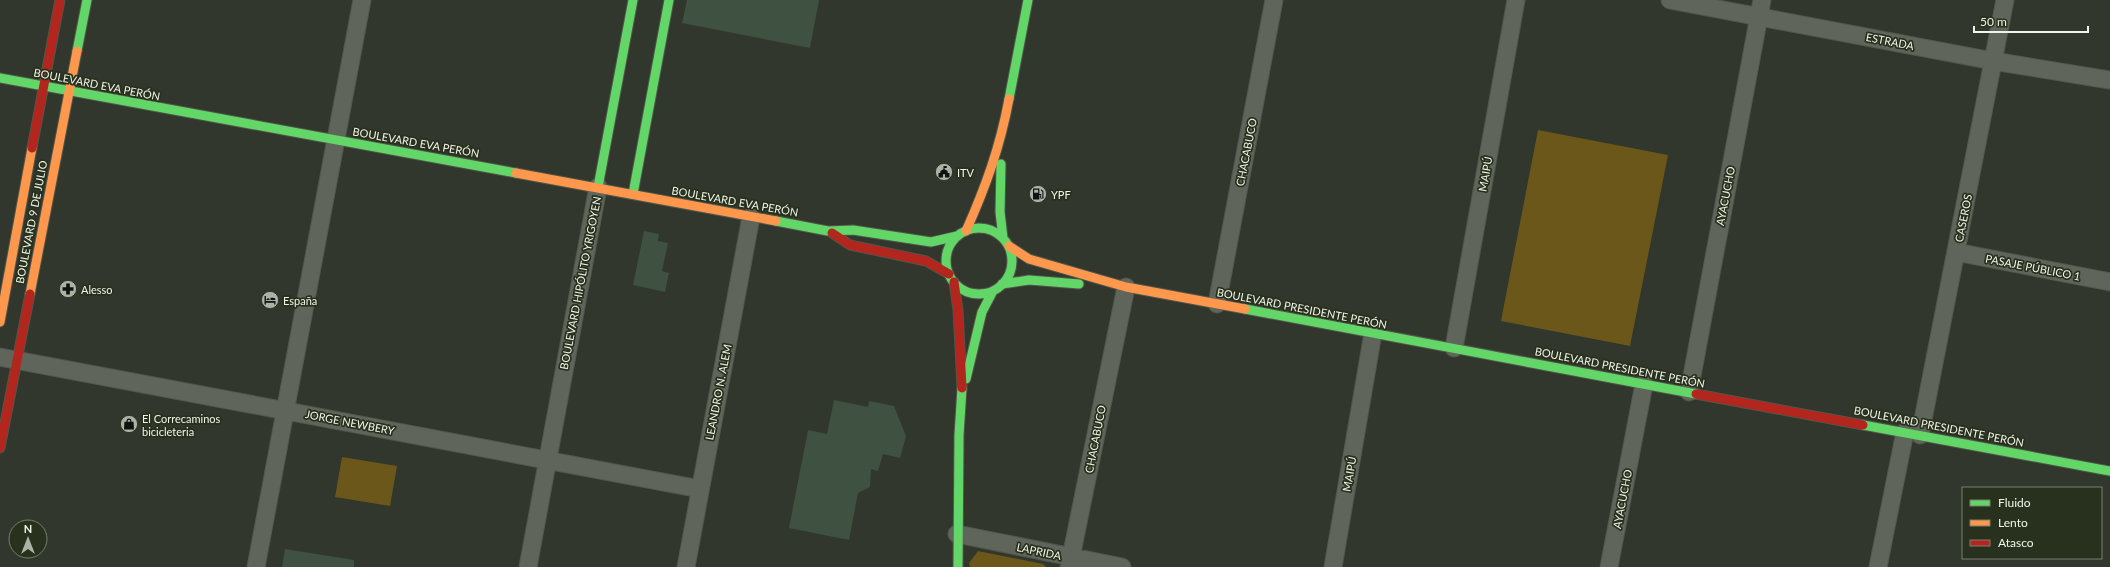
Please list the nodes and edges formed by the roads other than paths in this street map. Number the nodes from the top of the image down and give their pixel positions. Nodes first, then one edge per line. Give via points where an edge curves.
1 (60, 0) edge
2 (87, 0) edge
3 (362, 0) edge
4 (633, 0) edge
5 (669, 0) edge
6 (1028, 0) edge
7 (1274, 0) edge
8 (1516, 0) edge
9 (1670, 0) edge
10 (2005, 0) edge
11 (1760, 8) edge
12 (1994, 61) junction
13 (0, 78) edge
14 (2110, 80) edge
15 (44, 86) junction
16 (68, 91) junction
17 (1002, 137) junction
18 (335, 139) junction
19 (598, 188) junction
20 (633, 194) junction
21 (751, 217) junction
22 (828, 231) junction
23 (966, 231) junction
24 (958, 236) junction
25 (1003, 238) junction
26 (1009, 246) junction
27 (1956, 252) junction
28 (949, 274) junction
29 (954, 282) junction
30 (2110, 282) edge
31 (1002, 284) junction
32 (1126, 287) junction
33 (994, 290) junction
34 (1217, 304) junction
35 (0, 322) edge
36 (1373, 334) junction
37 (1454, 348) junction
38 (0, 357) edge
39 (17, 360) junction
40 (1644, 384) junction
41 (1689, 392) junction
42 (962, 396) junction
43 (286, 410) junction
44 (1912, 434) junction
45 (0, 448) edge
46 (546, 460) junction
47 (2110, 470) edge
48 (700, 489) junction
49 (957, 534) junction
50 (1070, 562) edge
51 (256, 567) edge
52 (528, 567) edge
53 (686, 567) edge
54 (958, 567) edge
55 (1122, 567) edge
56 (1333, 567) edge
57 (1609, 567) edge
58 (1878, 567) edge

1 - 15 street, BOULEVARD 9 DE JULIO
2 - 16 street, BOULEVARD 9 DE JULIO
3 - 18 street
4 - 19 street, BOULEVARD HIPÓLITO YRIGOYEN
5 - 20 street
6 - 17 street
7 - 34 street, CHACABUCO
8 - 37 street, MAIPÚ
9 - 11 street, ESTRADA
10 - 12 street, CASEROS
11 - 12 street, ESTRADA
11 - 41 street, AYACUCHO
12 - 14 street, ESTRADA
12 - 27 street, CASEROS
13 - 15 street, BOULEVARD EVA PERÓN
15 - 16 street, BOULEVARD EVA PERÓN
15 - 35 street, BOULEVARD 9 DE JULIO
16 - 18 street, BOULEVARD EVA PERÓN
16 - 39 street, BOULEVARD 9 DE JULIO
17 - 23 street via 986,185
17 - 25 street via 1000,212
18 - 19 street, BOULEVARD EVA PERÓN
18 - 43 street
19 - 20 street, BOULEVARD EVA PERÓN
19 - 46 street, BOULEVARD HIPÓLITO YRIGOYEN
20 - 21 street, BOULEVARD EVA PERÓN
21 - 22 street, BOULEVARD EVA PERÓN
21 - 48 street, LEANDRO N. ALEM
22 - 24 street, BOULEVARD PRESIDENTE PERÓN via 853,230 931,242
22 - 28 street, BOULEVARD PRESIDENTE PERÓN via 850,245 926,261
23 - 24 street, BOULEVARD PRESIDENTE PERÓN
23 - 25 street, BOULEVARD PRESIDENTE PERÓN via 976,228 987,229
24 - 28 street, BOULEVARD PRESIDENTE PERÓN via 947,253 946,264
25 - 26 street, BOULEVARD PRESIDENTE PERÓN
26 - 31 street, BOULEVARD PRESIDENTE PERÓN via 1012,265 1009,275
26 - 32 street, BOULEVARD PRESIDENTE PERÓN via 1029,259
27 - 30 street, PASAJE PÚBLICO 1
27 - 44 street, CASEROS
28 - 29 street, BOULEVARD PRESIDENTE PERÓN
29 - 33 street, BOULEVARD PRESIDENTE PERÓN via 972,293 983,294
29 - 42 street via 958,310
31 - 32 street, BOULEVARD PRESIDENTE PERÓN via 1029,280
31 - 33 street, BOULEVARD PRESIDENTE PERÓN
32 - 34 street, BOULEVARD PRESIDENTE PERÓN
32 - 50 street, CHACABUCO
33 - 42 street via 982,312
34 - 36 street, BOULEVARD PRESIDENTE PERÓN
36 - 37 street, BOULEVARD PRESIDENTE PERÓN
36 - 56 street, MAIPÚ
37 - 40 street, BOULEVARD PRESIDENTE PERÓN
38 - 39 street, JORGE NEWBERY
39 - 43 street, JORGE NEWBERY
39 - 45 street, BOULEVARD 9 DE JULIO
40 - 41 street, BOULEVARD PRESIDENTE PERÓN
40 - 57 street, AYACUCHO
41 - 44 street, BOULEVARD PRESIDENTE PERÓN
42 - 49 street
43 - 46 street, JORGE NEWBERY
43 - 51 street
44 - 47 street, BOULEVARD PRESIDENTE PERÓN
44 - 58 street, CASEROS
46 - 48 street, JORGE NEWBERY
46 - 52 street, BOULEVARD HIPÓLITO YRIGOYEN
48 - 53 street, LEANDRO N. ALEM
49 - 50 street, LAPRIDA
49 - 54 street
50 - 55 street, LAPRIDA

